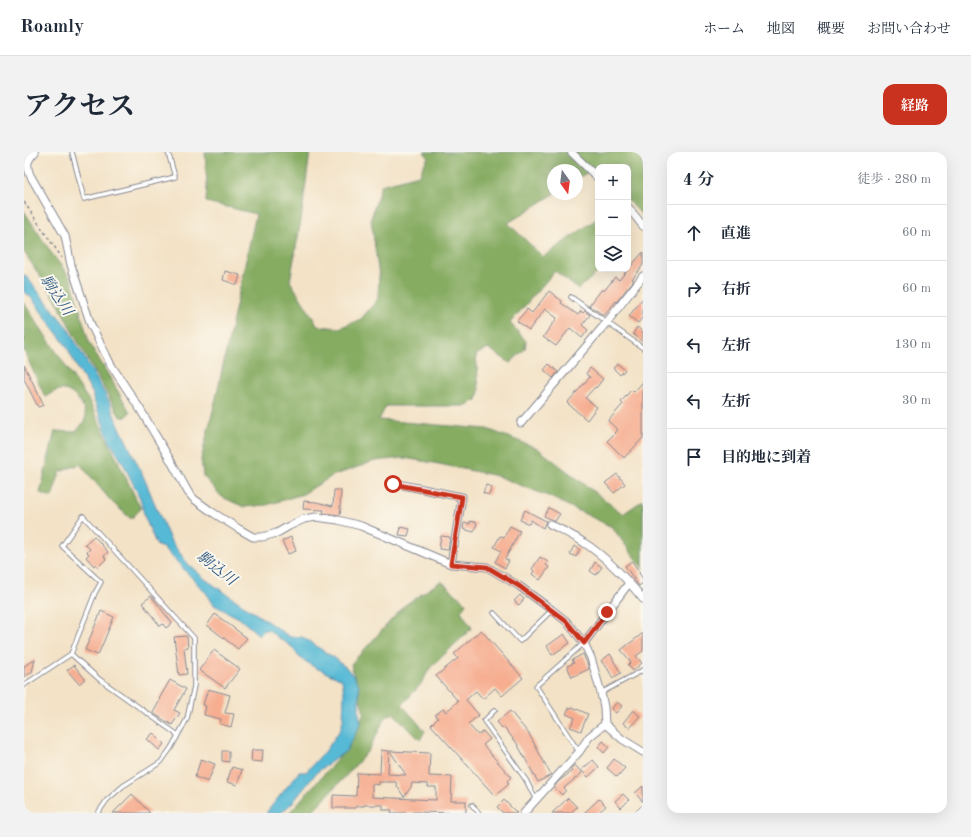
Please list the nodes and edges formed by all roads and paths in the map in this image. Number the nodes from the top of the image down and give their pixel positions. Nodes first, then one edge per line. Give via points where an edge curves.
1 (35, 152) edge
2 (72, 152) edge
3 (168, 152) edge
4 (571, 152) edge
5 (595, 175) edge
6 (24, 202) edge
7 (631, 212) edge
8 (643, 226) edge
9 (71, 265) junction
10 (643, 276) edge
11 (571, 297) dead end
12 (607, 322) junction
13 (643, 348) edge
14 (521, 423) dead end
15 (393, 484) dead end
16 (550, 524) dead end
17 (451, 564) junction
18 (629, 583) junction
19 (643, 599) edge
20 (552, 610) junction
21 (494, 613) dead end
22 (584, 643) junction
23 (71, 654) junction
24 (643, 670) edge
25 (24, 685) edge
26 (601, 693) junction
27 (496, 710) dead end
28 (605, 724) junction
29 (178, 735) junction
30 (579, 752) junction
31 (643, 752) edge
32 (536, 800) junction
33 (472, 805) dead end
34 (643, 808) edge
35 (98, 813) edge
36 (479, 813) edge
37 (524, 813) edge
38 (638, 813) edge

1 - 9 street via 28,160 27,168 65,236
2 - 3 lane via 84,199 175,177
4 - 5 street
6 - 9 path via 61,258
7 - 8 street
9 - 17 street via 91,325 111,365 194,499 217,516 254,537 277,533 304,519 316,517 338,520 361,526
10 - 12 street
11 - 12 lane
12 - 13 lane
12 - 14 street
15 - 17 street via 462,497
16 - 18 street via 582,541
17 - 20 street via 487,567
18 - 19 street
18 - 22 street
20 - 21 lane via 520,641
20 - 22 street via 566,621
22 - 26 street
22 - 30 lane via 536,686
23 - 25 lane
23 - 29 lane via 100,679
23 - 29 lane via 101,582 62,546 83,516 194,638 194,686 187,719
24 - 26 lane
26 - 28 street
27 - 32 lane via 484,721 526,780
28 - 30 street via 589,737
28 - 31 street
29 - 35 lane via 161,762 123,786 107,800
30 - 32 street
32 - 37 street
33 - 36 lane
34 - 38 lane

